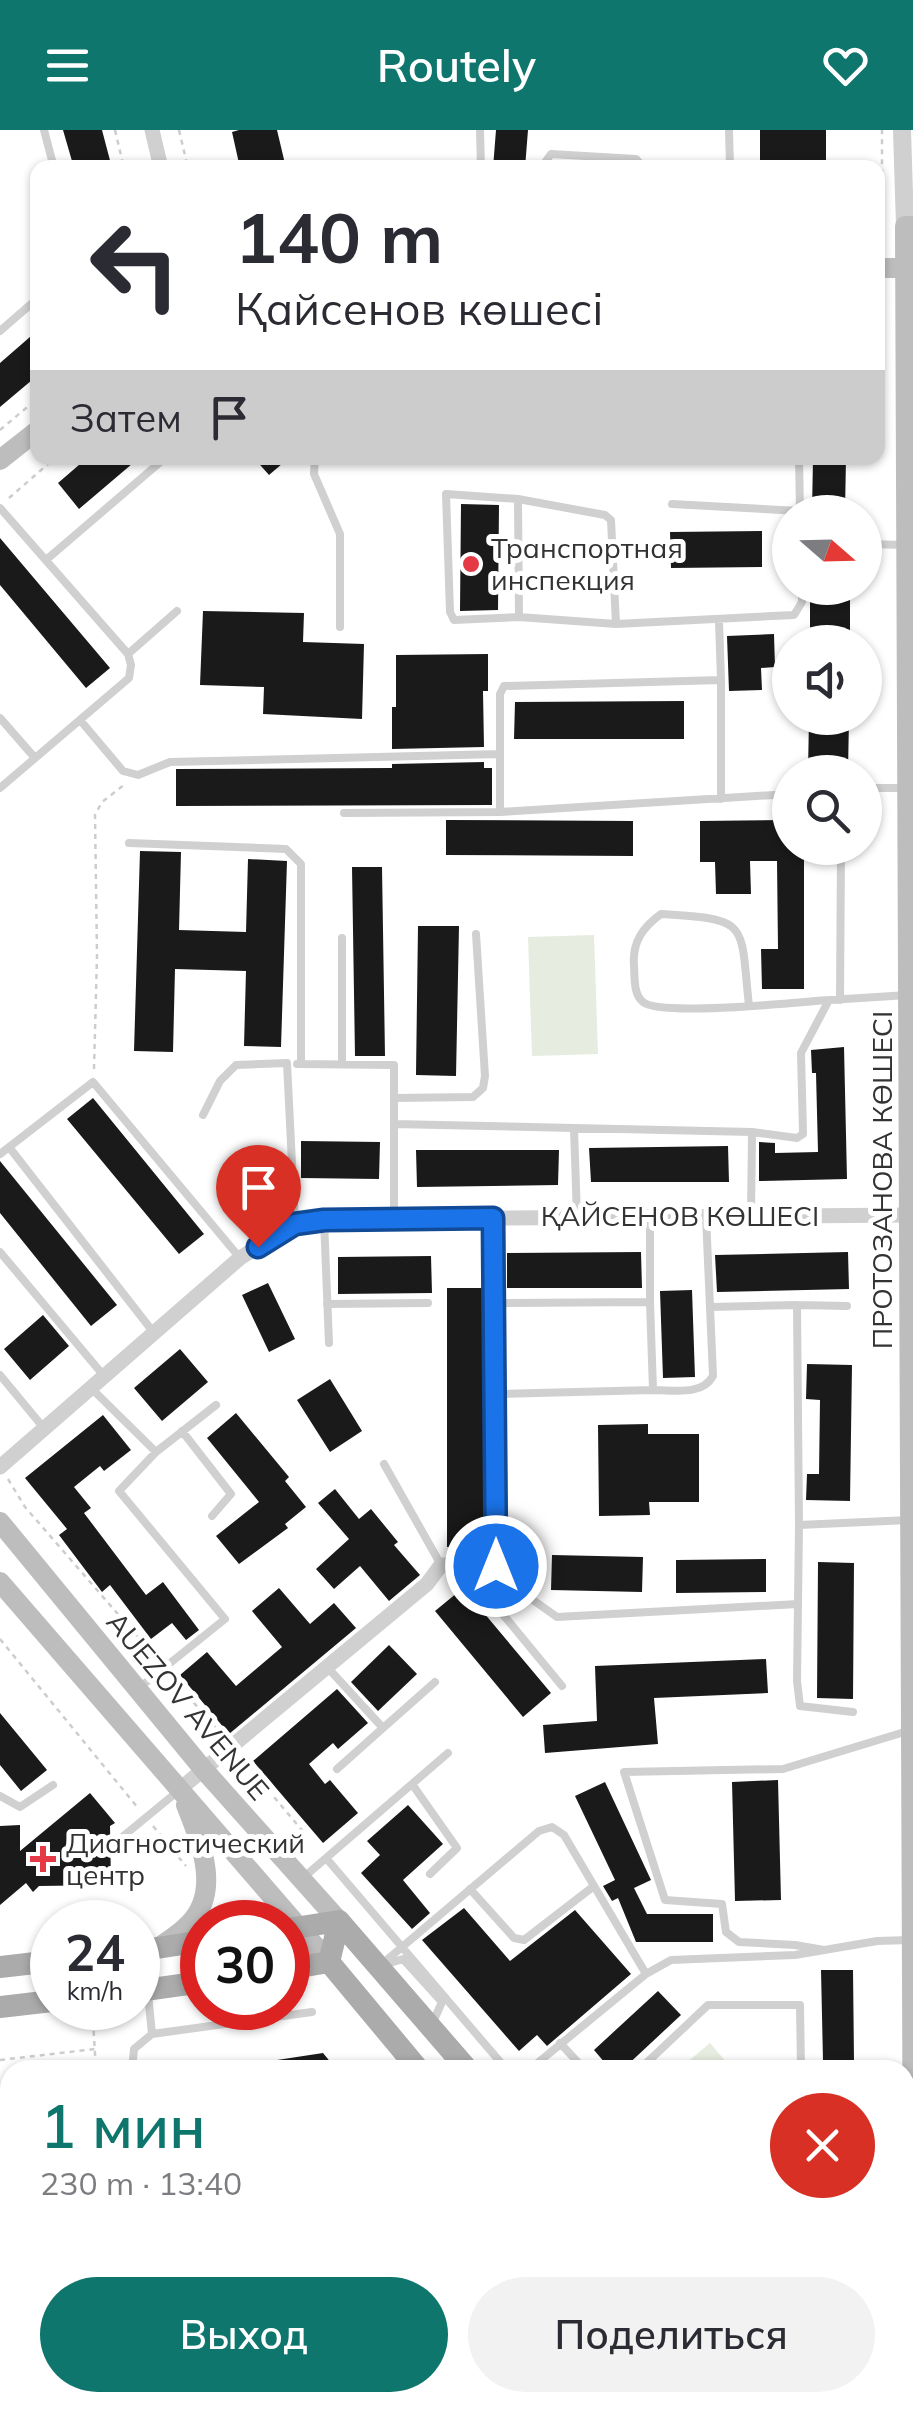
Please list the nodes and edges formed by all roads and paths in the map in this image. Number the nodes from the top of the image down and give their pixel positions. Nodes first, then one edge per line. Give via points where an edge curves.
1 (58, 130) edge
2 (115, 130) edge
3 (152, 130) edge
4 (179, 130) edge
5 (480, 130) edge
6 (729, 130) edge
7 (882, 130) edge
8 (902, 130) edge
9 (45, 132) edge
10 (52, 160) edge
11 (122, 160) edge
12 (160, 160) edge
13 (186, 160) edge
14 (481, 160) edge
15 (547, 160) edge
16 (637, 160) edge
17 (730, 160) edge
18 (882, 160) edge
19 (909, 226) edge
20 (885, 268) edge
21 (904, 268) junction
22 (30, 305) edge
23 (0, 331) edge
24 (908, 331) edge
25 (30, 405) edge
26 (0, 430) edge
27 (30, 436) edge
28 (0, 460) edge
29 (47, 465) edge
30 (156, 465) edge
31 (315, 465) edge
32 (799, 465) edge
33 (800, 495) edge
34 (518, 499) junction
35 (672, 504) dead end
36 (0, 507) edge
37 (772, 510) edge
38 (882, 544) edge
39 (906, 545) junction
40 (46, 560) junction
41 (800, 605) edge
42 (177, 611) dead end
43 (519, 616) junction
44 (719, 621) junction
45 (616, 624) junction
46 (340, 627) dead end
47 (128, 654) junction
48 (722, 680) junction
49 (0, 718) edge
50 (80, 720) junction
51 (500, 754) junction
52 (36, 758) junction
53 (138, 775) junction
54 (0, 788) edge
55 (882, 788) edge
56 (909, 788) junction
57 (772, 795) edge
58 (721, 799) junction
59 (500, 812) junction
60 (344, 814) dead end
61 (129, 843) dead end
62 (841, 865) edge
63 (476, 934) dead end
64 (342, 938) dead end
65 (910, 995) junction
66 (828, 1000) junction
67 (840, 1000) junction
68 (750, 1006) junction
69 (288, 1064) junction
70 (300, 1064) junction
71 (342, 1064) junction
72 (93, 1082) junction
73 (394, 1098) junction
74 (204, 1114) dead end
75 (394, 1124) junction
76 (574, 1128) junction
77 (752, 1132) junction
78 (10, 1146) junction
79 (0, 1154) edge
80 (751, 1215) junction
81 (908, 1215) junction
82 (650, 1216) junction
83 (706, 1216) junction
84 (577, 1217) junction
85 (493, 1218) junction
86 (394, 1219) junction
87 (324, 1220) junction
88 (295, 1224) junction
89 (0, 1252) edge
90 (240, 1258) junction
91 (493, 1302) junction
92 (650, 1302) junction
93 (428, 1303) dead end
94 (327, 1304) junction
95 (797, 1305) junction
96 (848, 1306) dead end
97 (710, 1307) junction
98 (154, 1333) junction
99 (329, 1344) dead end
100 (0, 1376) edge
101 (104, 1376) junction
102 (90, 1387) junction
103 (654, 1390) junction
104 (494, 1394) junction
105 (216, 1405) dead end
106 (43, 1427) junction
107 (182, 1431) junction
108 (156, 1452) junction
109 (384, 1464) dead end
110 (0, 1467) edge
111 (212, 1516) dead end
112 (910, 1520) junction
113 (0, 1522) edge
114 (799, 1525) junction
115 (441, 1565) junction
116 (462, 1565) junction
117 (496, 1566) junction
118 (0, 1582) edge
119 (798, 1604) junction
120 (0, 1639) edge
121 (164, 1668) junction
122 (328, 1668) junction
123 (434, 1682) dead end
124 (562, 1686) dead end
125 (138, 1689) junction
126 (153, 1708) junction
127 (853, 1712) dead end
128 (384, 1728) junction
129 (128, 1729) junction
130 (910, 1730) edge
131 (232, 1746) junction
132 (448, 1753) dead end
133 (337, 1769) dead end
134 (204, 1770) junction
135 (54, 1784) dead end
136 (412, 1784) junction
137 (180, 1789) junction
138 (0, 1796) edge
139 (146, 1818) junction
140 (306, 1834) dead end
141 (121, 1838) dead end
142 (326, 1858) junction
143 (430, 1874) dead end
144 (301, 1880) junction
145 (594, 1886) junction
146 (470, 1889) junction
147 (205, 1890) junction
148 (270, 1900) edge
149 (339, 1922) junction
150 (310, 1926) edge
151 (912, 1940) edge
152 (160, 1943) edge
153 (310, 1944) edge
154 (402, 1947) junction
155 (824, 1950) junction
156 (329, 1962) junction
157 (30, 1964) edge
158 (310, 1965) edge
159 (0, 1967) edge
160 (378, 1967) junction
161 (646, 1974) junction
162 (30, 2004) edge
163 (0, 2007) edge
164 (312, 2012) dead end
165 (94, 2030) edge
166 (151, 2030) edge
167 (152, 2034) junction
168 (560, 2043) junction
169 (95, 2049) junction
170 (0, 2060) edge
171 (96, 2060) edge
172 (133, 2060) edge
173 (411, 2060) edge
174 (459, 2060) edge
175 (498, 2060) edge
176 (540, 2060) edge
177 (576, 2060) edge
178 (650, 2060) edge
179 (801, 2060) edge
180 (912, 2060) edge

1 - 9 lane
2 - 11 path
3 - 12 street
4 - 13 path
5 - 14 lane
6 - 17 lane
7 - 18 path
8 - 19 street, ПРОТОЗАНОВА КӨШЕСІ
9 - 10 lane
15 - 16 lane via 551,154
19 - 21 main road, ПРОТОЗАНОВА КӨШЕСІ
20 - 21 main road
21 - 24 main road, ПРОТОЗАНОВА КӨШЕСІ
22 - 23 lane
24 - 39 main road, ПРОТОЗАНОВА КӨШЕСІ
25 - 26 path
27 - 28 main road
29 - 36 path
30 - 40 lane
31 - 46 lane via 340,534
32 - 33 lane
34 - 43 lane
34 - 43 lane via 446,494 454,620
34 - 45 lane via 611,520
35 - 37 lane
36 - 40 lane
38 - 39 lane
39 - 56 main road, ПРОТОЗАНОВА КӨШЕСІ
40 - 47 lane
41 - 44 lane via 794,615
42 - 47 lane
43 - 45 lane
44 - 45 lane
44 - 48 lane
47 - 50 lane via 130,678
48 - 51 lane via 504,686
48 - 58 lane
49 - 52 lane
50 - 52 lane
50 - 53 lane via 123,770
51 - 53 lane via 170,762
51 - 59 lane
52 - 54 lane
53 - 72 path via 95,815
55 - 56 lane
56 - 65 main road, ПРОТОЗАНОВА КӨШЕСІ
57 - 58 lane
58 - 59 lane
59 - 60 lane
61 - 70 lane via 286,849 301,864
62 - 67 lane
63 - 73 lane via 483,1088 473,1097
64 - 71 lane
65 - 67 lane
65 - 81 main road, ПРОТОЗАНОВА КӨШЕСІ
66 - 67 lane
66 - 68 lane
66 - 77 lane via 801,1053 803,1134
68 - 68 lane via 644,1004 636,994 633,953 644,926 661,914 730,923 742,938
69 - 70 lane
69 - 74 lane via 236,1065
69 - 88 lane
70 - 71 lane
71 - 73 lane via 394,1065
72 - 78 lane
72 - 90 lane
73 - 75 lane
75 - 76 lane
75 - 86 lane
76 - 77 lane
76 - 84 lane
77 - 80 lane
78 - 79 lane
78 - 98 lane
80 - 81 street, ҚАЙСЕНОВ КӨШЕСІ
80 - 83 street, ҚАЙСЕНОВ КӨШЕСІ
81 - 112 main road, ПРОТОЗАНОВА КӨШЕСІ
82 - 83 street, ҚАЙСЕНОВ КӨШЕСІ
82 - 84 street, ҚАЙСЕНОВ КӨШЕСІ
82 - 92 lane
83 - 97 lane
84 - 85 street, ҚАЙСЕНОВ КӨШЕСІ
85 - 86 street, ҚАЙСЕНОВ КӨШЕСІ
85 - 91 street
86 - 87 street, ҚАЙСЕНОВ КӨШЕСІ
87 - 88 street, ҚАЙСЕНОВ КӨШЕСІ
87 - 94 lane
88 - 90 street, ҚАЙСЕНОВ КӨШЕСІ
89 - 101 lane
90 - 98 street, ҚАЙСЕНОВ КӨШЕСІ
91 - 92 lane
91 - 104 street
92 - 103 lane
93 - 94 lane
94 - 99 lane
95 - 96 lane
95 - 97 lane
95 - 114 lane
97 - 103 lane via 708,1384
98 - 101 street, ҚАЙСЕНОВ КӨШЕСІ
100 - 106 lane
101 - 102 street, ҚАЙСЕНОВ КӨШЕСІ
102 - 106 street, ҚАЙСЕНОВ КӨШЕСІ
102 - 108 lane
103 - 104 lane
104 - 117 street
105 - 107 lane
106 - 110 street, ҚАЙСЕНОВ КӨШЕСІ
107 - 108 lane
107 - 111 lane via 231,1494
108 - 121 lane via 119,1490 225,1619
109 - 115 lane
110 - 121 path via 25,1507
112 - 114 lane
112 - 130 main road, ПРОТОЗАНОВА КӨШЕСІ
113 - 125 main road, AUEZOV AVENUE
114 - 119 lane
115 - 116 street
115 - 122 street
116 - 117 street
116 - 124 lane
117 - 119 lane via 506,1582 557,1617
118 - 129 main road
119 - 127 lane via 800,1706
120 - 139 path
121 - 125 lane
121 - 131 path
122 - 128 lane
122 - 131 street
123 - 128 lane
125 - 126 main road, AUEZOV AVENUE
126 - 129 main road
126 - 134 main road, AUEZOV AVENUE
128 - 133 lane
129 - 137 main road
130 - 151 main road, ПРОТОЗАНОВА КӨШЕСІ
130 - 155 lane via 783,1769 624,1772 665,1900 722,1904 726,1932 739,1942
131 - 134 street
131 - 140 path
132 - 136 lane
134 - 137 street
134 - 144 main road, AUEZOV AVENUE
135 - 138 lane via 20,1807
136 - 142 lane
136 - 143 lane via 457,1848
137 - 139 lane
137 - 147 main road via 204,1852
137 - 148 main road
139 - 141 lane
139 - 147 path
142 - 144 lane
142 - 154 lane
144 - 149 main road, AUEZOV AVENUE
145 - 146 lane via 524,1940 514,1938
145 - 146 lane via 564,1835 552,1827 539,1830
145 - 161 lane
146 - 154 lane
147 - 152 main road via 190,1924
149 - 150 main road
149 - 156 main road
149 - 160 main road
151 - 155 lane
151 - 180 main road, ПРОТОЗАНОВА КӨШЕСІ
153 - 156 main road
154 - 160 lane
154 - 175 lane
155 - 161 lane via 671,1960
156 - 158 main road
156 - 173 main road
157 - 159 main road
160 - 174 main road
161 - 168 lane
162 - 163 main road
164 - 167 lane
165 - 169 path
166 - 167 lane
167 - 172 lane via 134,2049
168 - 176 lane
168 - 177 lane
169 - 170 path
169 - 171 path
178 - 179 lane via 708,2005 764,2005 800,2006

